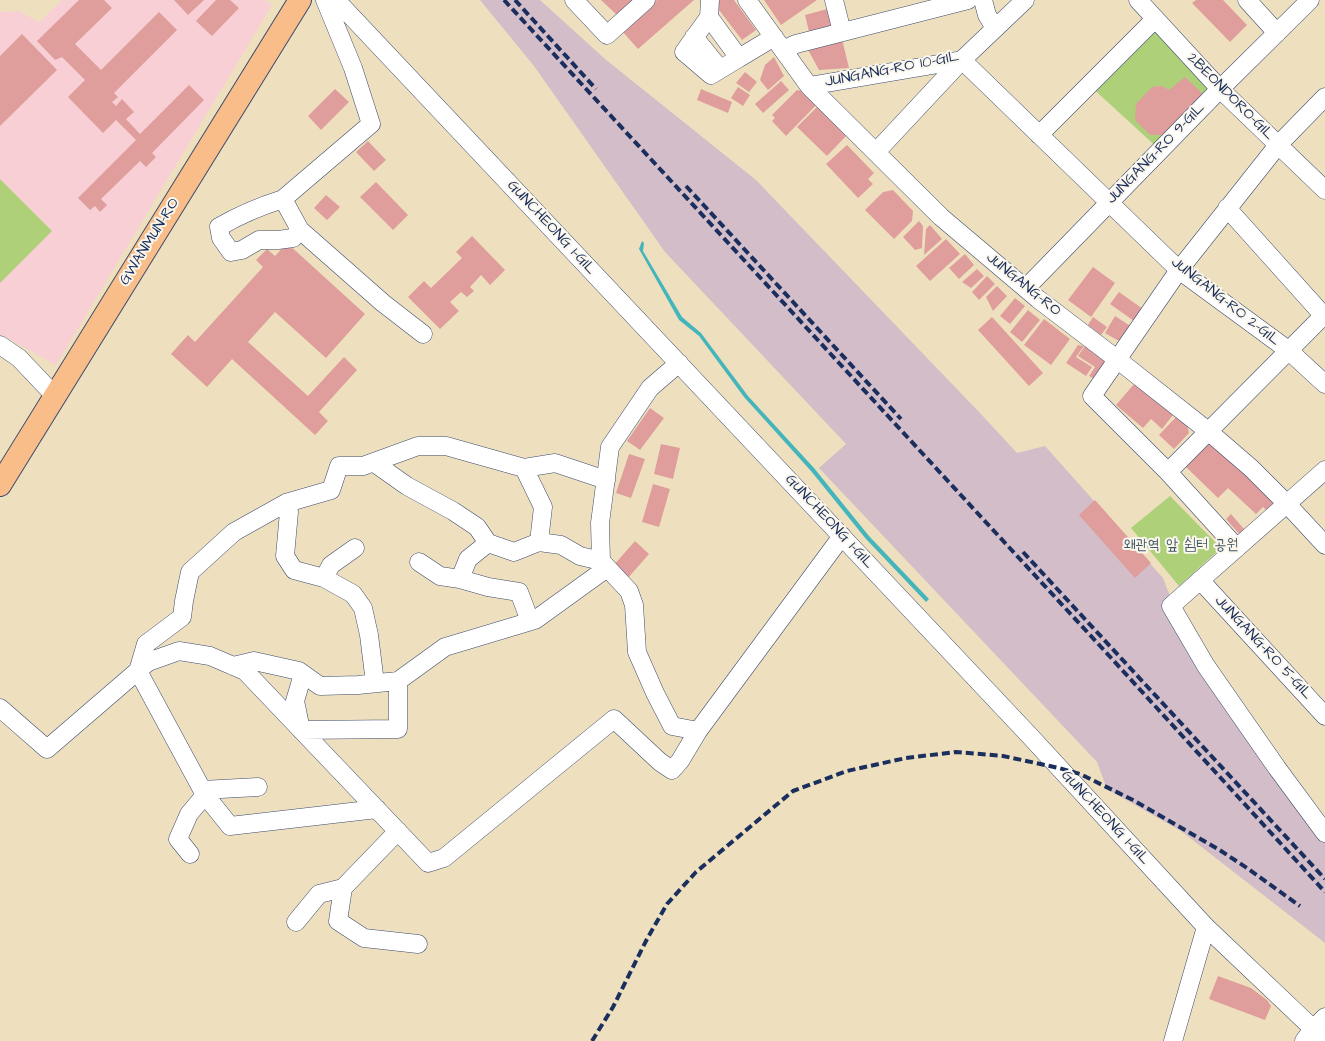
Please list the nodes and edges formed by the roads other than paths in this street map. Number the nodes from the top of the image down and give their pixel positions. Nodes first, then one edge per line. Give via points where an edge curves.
1 (325, 0) edge
2 (336, 0) edge
3 (574, 0) edge
4 (646, 0) edge
5 (747, 0) edge
6 (834, 0) edge
7 (968, 0) edge
8 (983, 0) edge
9 (1025, 0) edge
10 (1138, 0) edge
11 (1246, 0) edge
12 (1310, 0) edge
13 (292, 3) edge
14 (709, 8) edge
15 (1155, 19) junction
16 (996, 28) junction
17 (842, 32) junction
18 (1277, 33) junction
19 (778, 44) junction
20 (739, 58) junction
21 (962, 60) junction
22 (808, 86) junction
23 (1220, 89) junction
24 (1325, 97) edge
25 (1039, 135) junction
26 (1278, 145) junction
27 (876, 152) junction
28 (1325, 190) edge
29 (283, 199) junction
30 (1109, 202) junction
31 (1227, 208) junction
32 (300, 230) junction
33 (1179, 270) junction
34 (1026, 288) junction
35 (1324, 315) edge
36 (423, 334) dead end
37 (0, 345) edge
38 (1288, 350) junction
39 (1118, 360) junction
40 (679, 363) junction
41 (1325, 384) edge
42 (55, 396) junction
43 (1208, 431) junction
44 (372, 462) junction
45 (524, 468) junction
46 (1325, 470) edge
47 (1168, 472) junction
48 (606, 480) junction
49 (0, 485) edge
50 (286, 503) junction
51 (1286, 504) junction
52 (842, 536) junction
53 (539, 542) junction
54 (488, 543) junction
55 (1325, 545) edge
56 (355, 548) dead end
57 (1236, 548) junction
58 (418, 562) dead end
59 (604, 564) junction
60 (324, 578) junction
61 (460, 579) junction
62 (1200, 580) junction
63 (530, 622) junction
64 (233, 666) junction
65 (138, 671) junction
66 (303, 674) junction
67 (398, 682) junction
68 (375, 684) junction
69 (0, 708) edge
70 (1325, 716) edge
71 (301, 730) junction
72 (698, 731) junction
73 (258, 787) dead end
74 (203, 793) junction
75 (377, 809) junction
76 (398, 831) junction
77 (1325, 833) edge
78 (190, 854) dead end
79 (343, 888) junction
80 (296, 922) dead end
81 (1206, 927) junction
82 (418, 944) dead end
83 (1317, 1032) edge
84 (1173, 1041) edge

1 - 29 street via 353,68 371,124
2 - 40 street, GUNCHEONG 1-GIL
3 - 4 street via 607,35
5 - 19 street, JUNGANG-RO
6 - 17 street
7 - 17 street
8 - 16 street via 987,15
9 - 16 street, JUNGANG-RO 10-GIL
10 - 15 street, 2BEONDORO-GIL
11 - 18 street
12 - 18 street, JUNGANG-RO 9-GIL
13 - 42 main road, GWANMUN-RO
14 - 20 street
14 - 20 street via 684,52 711,75
15 - 23 street, 2BEONDORO-GIL
15 - 25 street
16 - 21 street, JUNGANG-RO 10-GIL
17 - 19 street via 796,44
18 - 23 street, JUNGANG-RO 9-GIL
19 - 20 street
19 - 22 street, JUNGANG-RO
21 - 22 street, JUNGANG-RO 10-GIL
21 - 25 street, JUNGANG-RO 2-GIL
21 - 27 street
22 - 27 street, JUNGANG-RO
23 - 26 street, 2BEONDORO-GIL
23 - 30 street, JUNGANG-RO 9-GIL
24 - 26 street
25 - 30 street, JUNGANG-RO 2-GIL
26 - 28 street, 2BEONDORO-GIL
26 - 31 street
27 - 34 street, JUNGANG-RO via 941,217
29 - 32 street
29 - 32 street via 219,226 221,238 231,252 259,240 293,238
30 - 33 street, JUNGANG-RO 2-GIL
30 - 34 street, JUNGANG-RO 9-GIL
31 - 33 street
31 - 35 street
32 - 36 street
33 - 38 street, JUNGANG-RO 2-GIL
33 - 39 street
34 - 39 street, JUNGANG-RO
35 - 38 street
37 - 42 street via 19,358
38 - 41 street, JUNGANG-RO 2-GIL
38 - 43 street
39 - 43 street, JUNGANG-RO
39 - 47 street via 1092,396
40 - 48 street via 650,388 610,447
40 - 52 street, GUNCHEONG 1-GIL
42 - 49 main road, GWANMUN-RO
43 - 47 street
43 - 51 street, JUNGANG-RO
44 - 45 street via 418,446 446,446
44 - 50 street via 363,466 339,466 331,490
44 - 54 street via 477,527
45 - 48 street via 555,463
45 - 53 street via 543,508
46 - 51 street
47 - 57 street
48 - 59 street via 600,524
50 - 60 street via 289,512 285,556 294,570
50 - 65 street via 234,532 190,572 182,617 146,644
51 - 55 street, JUNGANG-RO
51 - 57 street
52 - 72 street
52 - 81 street, GUNCHEONG 1-GIL
53 - 54 street via 514,552
53 - 59 street via 561,545
54 - 61 street via 468,559
56 - 60 street via 331,564
57 - 62 street
58 - 61 street via 440,576
59 - 63 street
59 - 72 street via 628,591 634,605 637,652 672,726
60 - 68 street via 354,594 363,608
61 - 63 street via 519,592
62 - 70 street, JUNGANG-RO 5-GIL
62 - 77 street via 1171,606 1206,666
63 - 67 street via 445,647
64 - 65 street via 210,656 179,652 148,662
64 - 66 street via 254,661
64 - 71 street via 245,671
65 - 69 street via 47,748
65 - 74 street
66 - 68 street via 320,686
66 - 71 street via 294,701
67 - 68 street
67 - 71 street via 398,729
71 - 75 street
72 - 76 street via 672,770 614,719 444,858 428,863
73 - 74 street
74 - 75 street via 230,826
74 - 78 street via 178,838
75 - 76 street
76 - 79 street
79 - 80 street via 319,894
79 - 82 street via 338,921 364,938
81 - 83 street, GUNCHEONG 1-GIL
81 - 84 street

